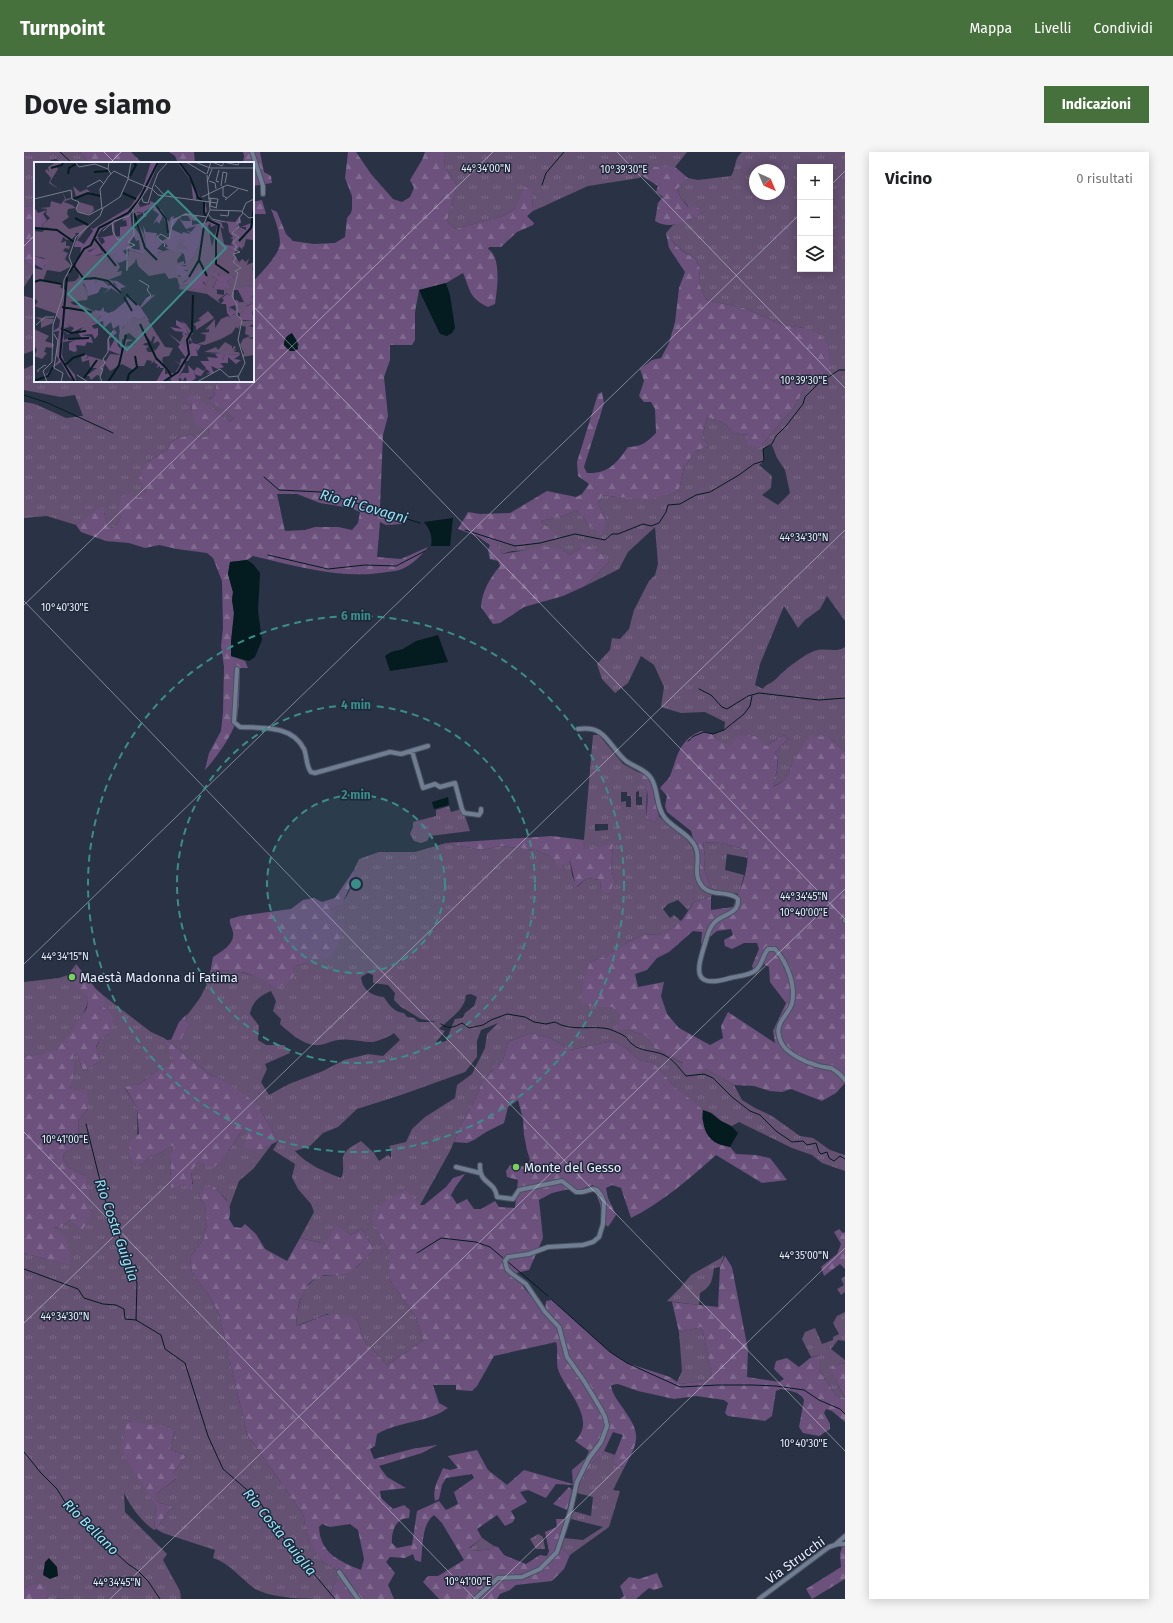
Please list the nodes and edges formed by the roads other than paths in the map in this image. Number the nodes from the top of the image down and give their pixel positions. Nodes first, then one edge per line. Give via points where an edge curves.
1 (252, 152) edge
2 (263, 194) dead end
3 (238, 669) dead end
4 (578, 729) dead end
5 (428, 746) dead end
6 (412, 751) junction
7 (481, 809) dead end
8 (845, 1080) edge
9 (480, 1165) dead end
10 (456, 1167) dead end
11 (480, 1173) junction
12 (845, 1536) edge
13 (836, 1544) junction
14 (845, 1544) edge
15 (339, 1572) dead end
16 (358, 1599) edge
17 (475, 1599) edge
18 (759, 1599) edge

1 - 2 street via 263,186
3 - 6 street via 234,722 240,727 277,729 297,738 306,753 311,772 390,752 401,754
4 - 8 street via 598,731 625,761 648,774 654,782 657,803 662,814 696,849 696,876 700,884 707,890 738,899 738,906 734,911 718,919 709,930 699,966 702,979 713,983 753,972 758,968 768,949 775,949 788,968 792,997 779,1027 781,1042 785,1048 812,1064 832,1068
5 - 6 street
6 - 7 street via 423,788 435,784 440,787 455,783 464,812 479,815
9 - 11 street
10 - 11 street
11 - 17 street via 496,1189 497,1197 513,1199 519,1190 562,1181 576,1192 594,1189 601,1195 604,1202 603,1224 599,1237 593,1242 548,1248 508,1257 505,1261 507,1269 526,1284 559,1327 567,1357 601,1409 607,1426 601,1442 589,1458 577,1482 557,1552 540,1569 522,1577 498,1578
12 - 13 street
13 - 14 street, Via Strucchi
13 - 18 street, Via Strucchi
15 - 16 street

